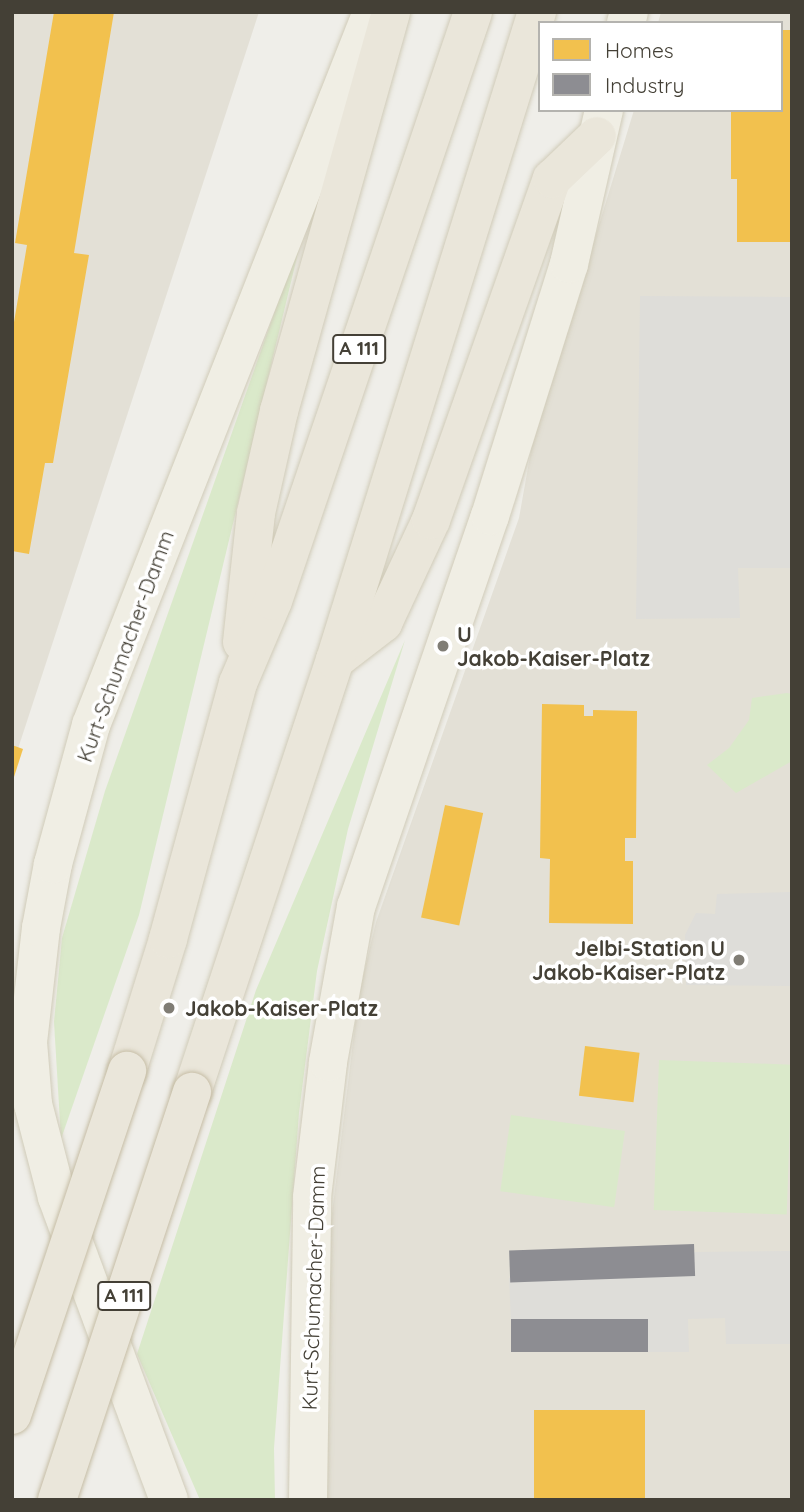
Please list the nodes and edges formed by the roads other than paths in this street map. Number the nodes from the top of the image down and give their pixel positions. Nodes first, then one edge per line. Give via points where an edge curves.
1 (372, 12) edge
2 (391, 12) edge
3 (472, 12) edge
4 (537, 12) edge
5 (600, 123) edge
6 (335, 660) junction
7 (237, 683) junction
8 (12, 1415) edge
9 (57, 1500) edge
10 (169, 1500) edge
11 (308, 1500) edge

1 - 10 main road, Kurt-Schumacher-Damm via 92,725 53,864 41,928 29,1042 33,1104 57,1197
2 - 7 highway via 264,475
3 - 7 highway, A 111 via 273,601
4 - 6 highway, A 111
5 - 6 highway via 552,179 431,520 383,623
5 - 11 main road, Kurt-Schumacher-Damm via 569,264 494,503 356,907 328,1062 312,1197
6 - 9 highway, A 111, bridge
7 - 8 highway, A 111, bridge via 155,982

